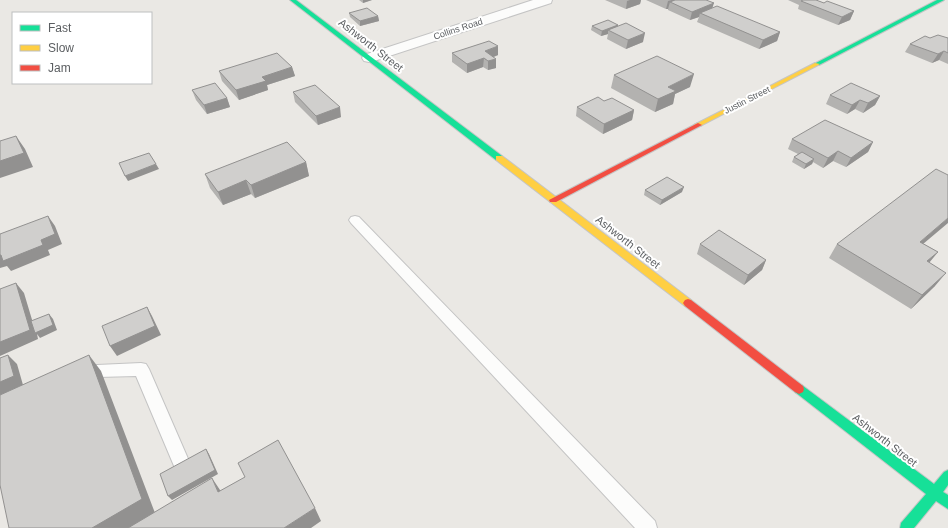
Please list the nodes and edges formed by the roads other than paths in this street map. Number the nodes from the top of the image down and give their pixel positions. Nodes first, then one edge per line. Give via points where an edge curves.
1 (293, 0) edge
2 (546, 0) edge
3 (941, 0) edge
4 (369, 58) junction
5 (553, 200) junction
6 (355, 220) dead end
7 (69, 382) edge
8 (183, 467) edge
9 (948, 476) edge
10 (934, 493) junction
11 (948, 503) edge
12 (648, 528) edge
13 (906, 528) edge

1 - 4 street, Ashworth Street
2 - 4 street, Collins Road
3 - 5 street, Justin Street
4 - 5 street, Ashworth Street
5 - 10 street, Ashworth Street
6 - 12 lane
7 - 8 lane via 97,371 141,369
9 - 10 street
10 - 11 street, Ashworth Street
10 - 13 street

